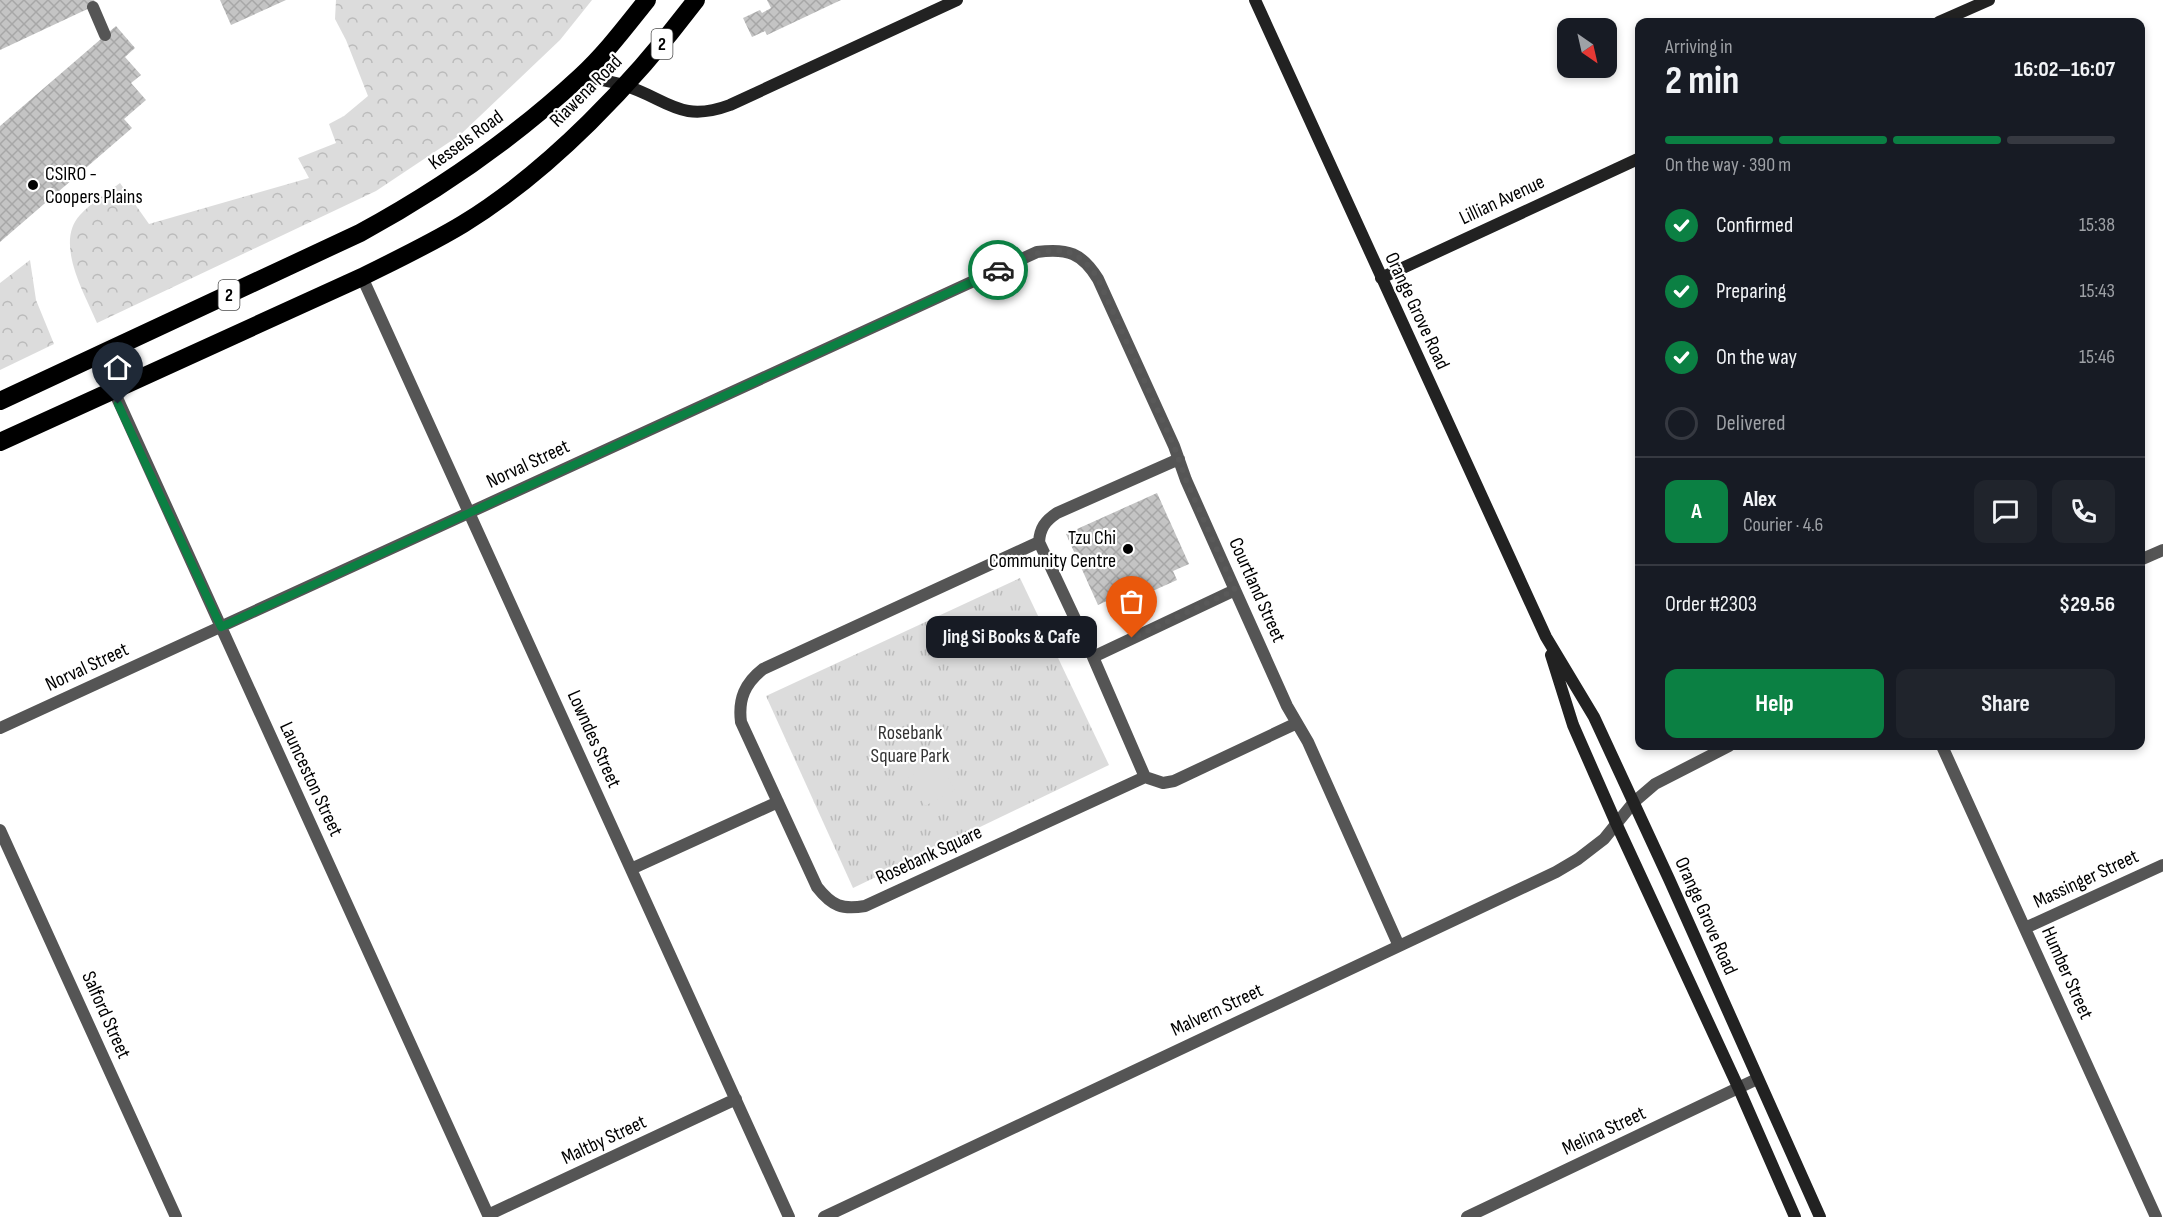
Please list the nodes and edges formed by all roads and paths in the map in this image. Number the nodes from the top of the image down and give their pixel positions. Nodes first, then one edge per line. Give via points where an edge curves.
1 (648, 0) edge
2 (696, 0) edge
3 (957, 0) edge
4 (1255, 0) edge
5 (1989, 0) edge
6 (93, 6) dead end
7 (1949, 18) edge
8 (105, 35) dead end
9 (582, 76) junction
10 (625, 85) junction
11 (1635, 160) edge
12 (1076, 254) joint
13 (362, 277) junction
14 (1381, 278) junction
15 (98, 356) junction
16 (112, 390) junction
17 (0, 401) edge
18 (0, 442) edge
19 (1179, 459) junction
20 (470, 513) junction
21 (1039, 542) junction
22 (2163, 550) edge
23 (2145, 558) edge
24 (1235, 590) junction
25 (221, 627) junction
26 (1545, 637) junction
27 (1093, 657) junction
28 (1296, 723) junction
29 (0, 728) edge
30 (1721, 750) edge
31 (1944, 750) edge
32 (1145, 777) junction
33 (778, 802) junction
34 (1634, 802) junction
35 (1616, 823) junction
36 (0, 830) edge
37 (2163, 865) edge
38 (631, 869) junction
39 (2025, 928) junction
40 (1399, 946) junction
41 (1757, 1080) junction
42 (1739, 1089) junction
43 (736, 1099) junction
44 (489, 1216) edge
45 (176, 1217) edge
46 (789, 1217) edge
47 (824, 1217) edge
48 (1467, 1217) edge
49 (1795, 1217) edge
50 (1820, 1217) edge
51 (2156, 1217) edge

1 - 9 highway, Riawena Road / 2
2 - 10 highway, Riawena Road / 2
3 - 10 main road via 710,111 684,111
4 - 14 main road, Orange Grove Road
5 - 7 main road
6 - 8 street
9 - 10 main road
9 - 15 highway, Kessels Road / 2 via 505,143 410,206
10 - 13 highway, Riawena Road / 2 via 573,137 496,202 419,249
11 - 14 main road, Lillian Avenue
12 - 19 street, Courtland Street via 1089,264 1098,279
12 - 20 street, Norval Street via 1058,249 1037,252
13 - 16 highway, 2
13 - 20 street, Lowndes Street
14 - 26 main road, Orange Grove Road
15 - 16 street, Launceston Street
15 - 17 highway, Kessels Road / 2
16 - 18 highway, 2
16 - 25 street, Launceston Street
19 - 21 street via 1057,513 1046,520
19 - 24 street, Courtland Street
20 - 25 street, Norval Street
20 - 38 street, Lowndes Street
21 - 27 street
21 - 33 street, Rosebank Square via 753,677 743,691 741,722
22 - 23 street
24 - 27 street
24 - 28 street, Courtland Street
25 - 29 street, Norval Street
25 - 44 street, Launceston Street
26 - 34 main road, Orange Grove Road via 1594,717
26 - 35 main road, Orange Grove Road via 1573,725
27 - 32 street
28 - 32 street via 1174,781 1163,783
28 - 40 street, Courtland Street
30 - 34 street, Malvern Street via 1655,784
31 - 39 street, Humber Street
32 - 33 street, Rosebank Square via 865,906 850,908 838,906 817,887
33 - 38 street
34 - 35 street, Malvern Street
34 - 41 main road, Orange Grove Road
35 - 40 street, Malvern Street via 1598,844 1556,872
35 - 42 main road, Orange Grove Road
36 - 45 street, Salford Street
37 - 39 street, Massinger Street
38 - 43 street, Lowndes Street
39 - 51 street, Humber Street
40 - 47 street, Malvern Street
41 - 42 street, Melina Street
41 - 50 main road, Orange Grove Road
42 - 48 street, Melina Street
42 - 49 main road, Orange Grove Road
43 - 44 street, Maltby Street
43 - 46 street, Lowndes Street

